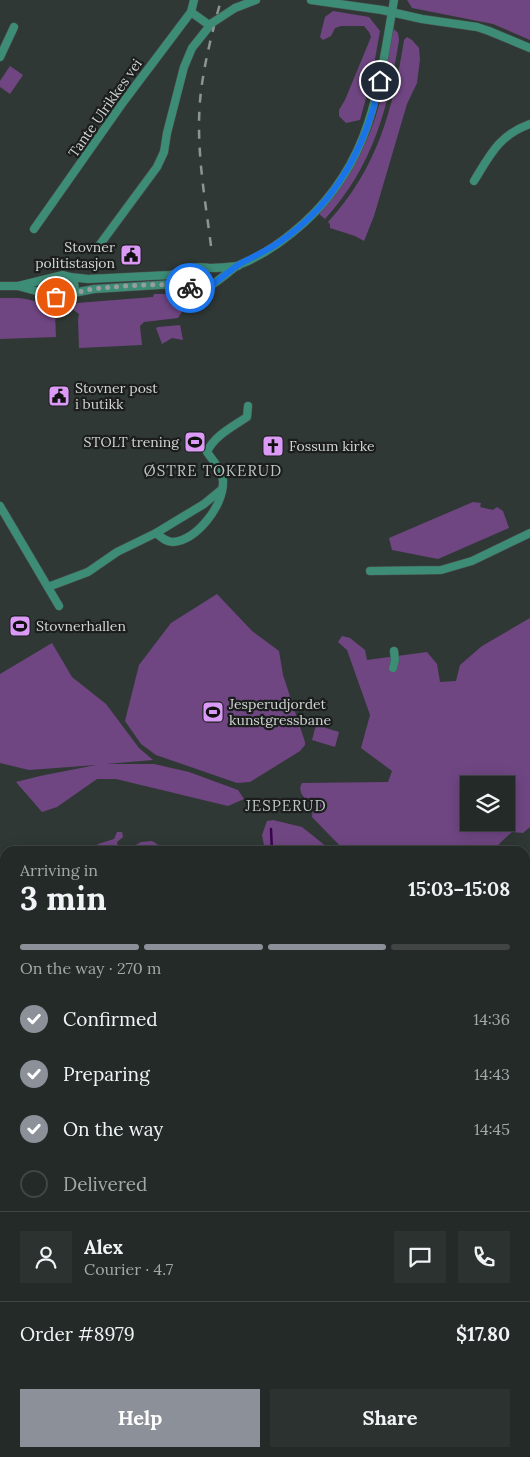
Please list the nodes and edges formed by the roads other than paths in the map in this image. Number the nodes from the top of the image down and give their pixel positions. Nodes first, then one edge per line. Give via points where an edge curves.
1 (194, 0) edge
2 (256, 0) edge
3 (311, 0) edge
4 (394, 0) edge
5 (191, 12) junction
6 (392, 12) junction
7 (211, 24) junction
8 (14, 27) dead end
9 (530, 48) edge
10 (0, 56) edge
11 (530, 124) edge
12 (474, 181) dead end
13 (34, 229) dead end
14 (98, 247) dead end
15 (238, 266) junction
16 (204, 268) junction
17 (188, 272) junction
18 (56, 277) junction
19 (70, 277) junction
20 (209, 285) junction
21 (0, 286) edge
22 (18, 286) junction
23 (188, 286) junction
24 (73, 294) junction
25 (55, 295) junction
26 (248, 406) dead end
27 (222, 488) junction
28 (0, 506) edge
29 (156, 533) junction
30 (530, 533) edge
31 (370, 571) dead end
32 (48, 587) junction
33 (59, 606) dead end
34 (394, 651) dead end
35 (393, 668) dead end

1 - 5 street, Tante Ulrikkes vei
2 - 7 street, bridge via 234,8
3 - 6 street
4 - 6 street
5 - 7 street
5 - 13 street, Tante Ulrikkes vei
6 - 9 street via 489,30
6 - 15 street via 373,113 361,145 346,171 327,199 304,223 274,246
7 - 14 street via 192,48 184,68 164,152 157,167
8 - 10 street
11 - 12 street via 513,132 496,146
15 - 16 street
15 - 20 street
16 - 17 street via 195,267
16 - 20 street via 211,277
17 - 19 street via 88,279
17 - 23 street
18 - 19 street
18 - 22 street
18 - 25 street via 51,284
19 - 24 street via 75,287
20 - 23 street via 200,291
21 - 22 street
22 - 25 street
23 - 24 street via 94,289
24 - 25 street via 65,299
26 - 27 street via 247,417 210,443 207,452 219,470 224,482
27 - 29 street via 204,504
27 - 29 street via 214,513 202,527 174,542
28 - 32 street
29 - 32 street via 117,552 88,572
30 - 31 street via 472,561 441,570
32 - 33 street
34 - 35 street

